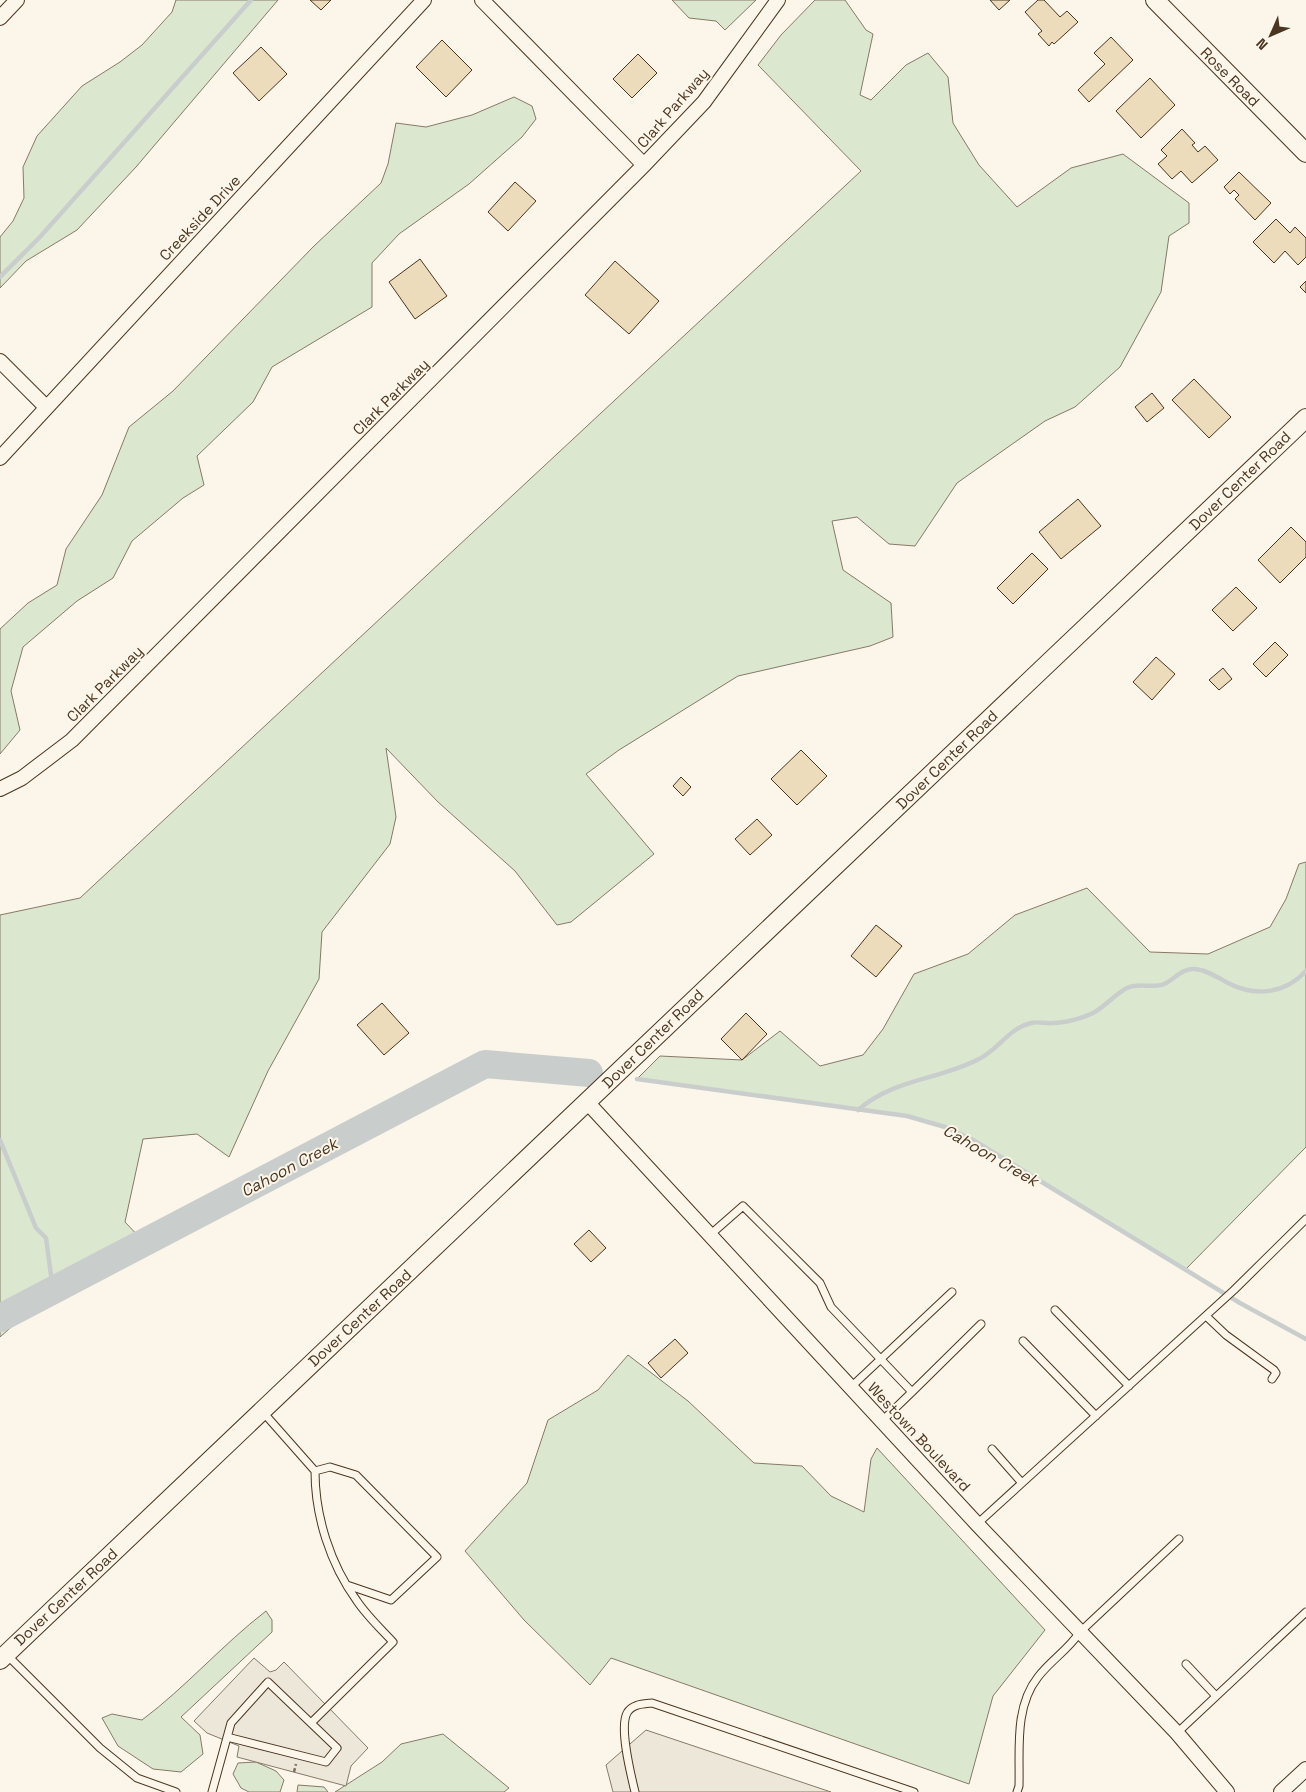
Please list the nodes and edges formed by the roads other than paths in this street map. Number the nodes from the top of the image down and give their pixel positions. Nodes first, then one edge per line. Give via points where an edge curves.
1 (17, 0) edge
2 (424, 0) edge
3 (482, 0) edge
4 (778, 0) edge
5 (1155, 0) edge
6 (0, 18) edge
7 (1306, 153) edge
8 (644, 165) junction
9 (0, 361) edge
10 (46, 407) junction
11 (1306, 418) edge
12 (0, 458) edge
13 (0, 789) edge
14 (588, 1102) junction
15 (1306, 1219) edge
16 (711, 1234) junction
17 (952, 1292) dead end
18 (1055, 1310) dead end
19 (1206, 1316) junction
20 (981, 1324) dead end
21 (1023, 1341) dead end
22 (882, 1360) junction
23 (1272, 1379) dead end
24 (1129, 1386) junction
25 (851, 1387) junction
26 (912, 1392) junction
27 (262, 1411) junction
28 (1096, 1416) junction
29 (882, 1420) junction
30 (992, 1449) dead end
31 (315, 1470) junction
32 (1022, 1483) junction
33 (977, 1524) junction
34 (1179, 1539) dead end
35 (346, 1584) junction
36 (1306, 1612) edge
37 (1080, 1632) junction
38 (3, 1657) edge
39 (1186, 1664) dead end
40 (1216, 1696) junction
41 (311, 1723) junction
42 (1176, 1733) junction
43 (227, 1737) junction
44 (1306, 1769) edge
45 (176, 1792) edge
46 (212, 1792) edge
47 (635, 1792) edge
48 (914, 1792) edge
49 (1017, 1792) edge
50 (1227, 1792) edge
51 (1280, 1792) edge

1 - 6 street
2 - 10 street, Creekside Drive
3 - 8 street
4 - 8 street, Clark Parkway via 704,102
5 - 7 street, Rose Road
8 - 13 street, Clark Parkway via 72,740 22,778
9 - 10 street
10 - 12 street, Creekside Drive
11 - 14 street, Dover Center Road
14 - 16 street, Westown Boulevard
14 - 27 street, Dover Center Road
15 - 19 lane
16 - 22 lane via 743,1206 820,1283 831,1307
16 - 25 street, Westown Boulevard
17 - 22 lane
18 - 24 lane
19 - 23 lane via 1274,1370 1276,1373
19 - 24 lane
20 - 26 lane
21 - 28 lane
22 - 25 lane
22 - 26 lane
24 - 28 lane
25 - 29 street, Westown Boulevard
26 - 29 lane
27 - 31 lane
27 - 38 street, Dover Center Road
28 - 32 lane
29 - 33 street, Westown Boulevard
30 - 32 lane
31 - 35 lane via 315,1494 325,1532 335,1566
31 - 35 lane via 330,1468 356,1475 437,1556 391,1600
32 - 33 lane
33 - 37 street, Westown Boulevard
34 - 37 lane
35 - 41 lane via 393,1642
36 - 40 lane
37 - 42 street, Westown Boulevard
37 - 49 lane via 1071,1646 1037,1678 1025,1699
38 - 45 lane via 100,1748 137,1778
39 - 40 lane
40 - 42 lane
41 - 43 lane via 268,1682 231,1724
41 - 43 lane via 337,1748 326,1762
42 - 50 street, Westown Boulevard
43 - 46 lane
44 - 51 street
47 - 48 lane via 624,1730 628,1713 637,1705 652,1703

